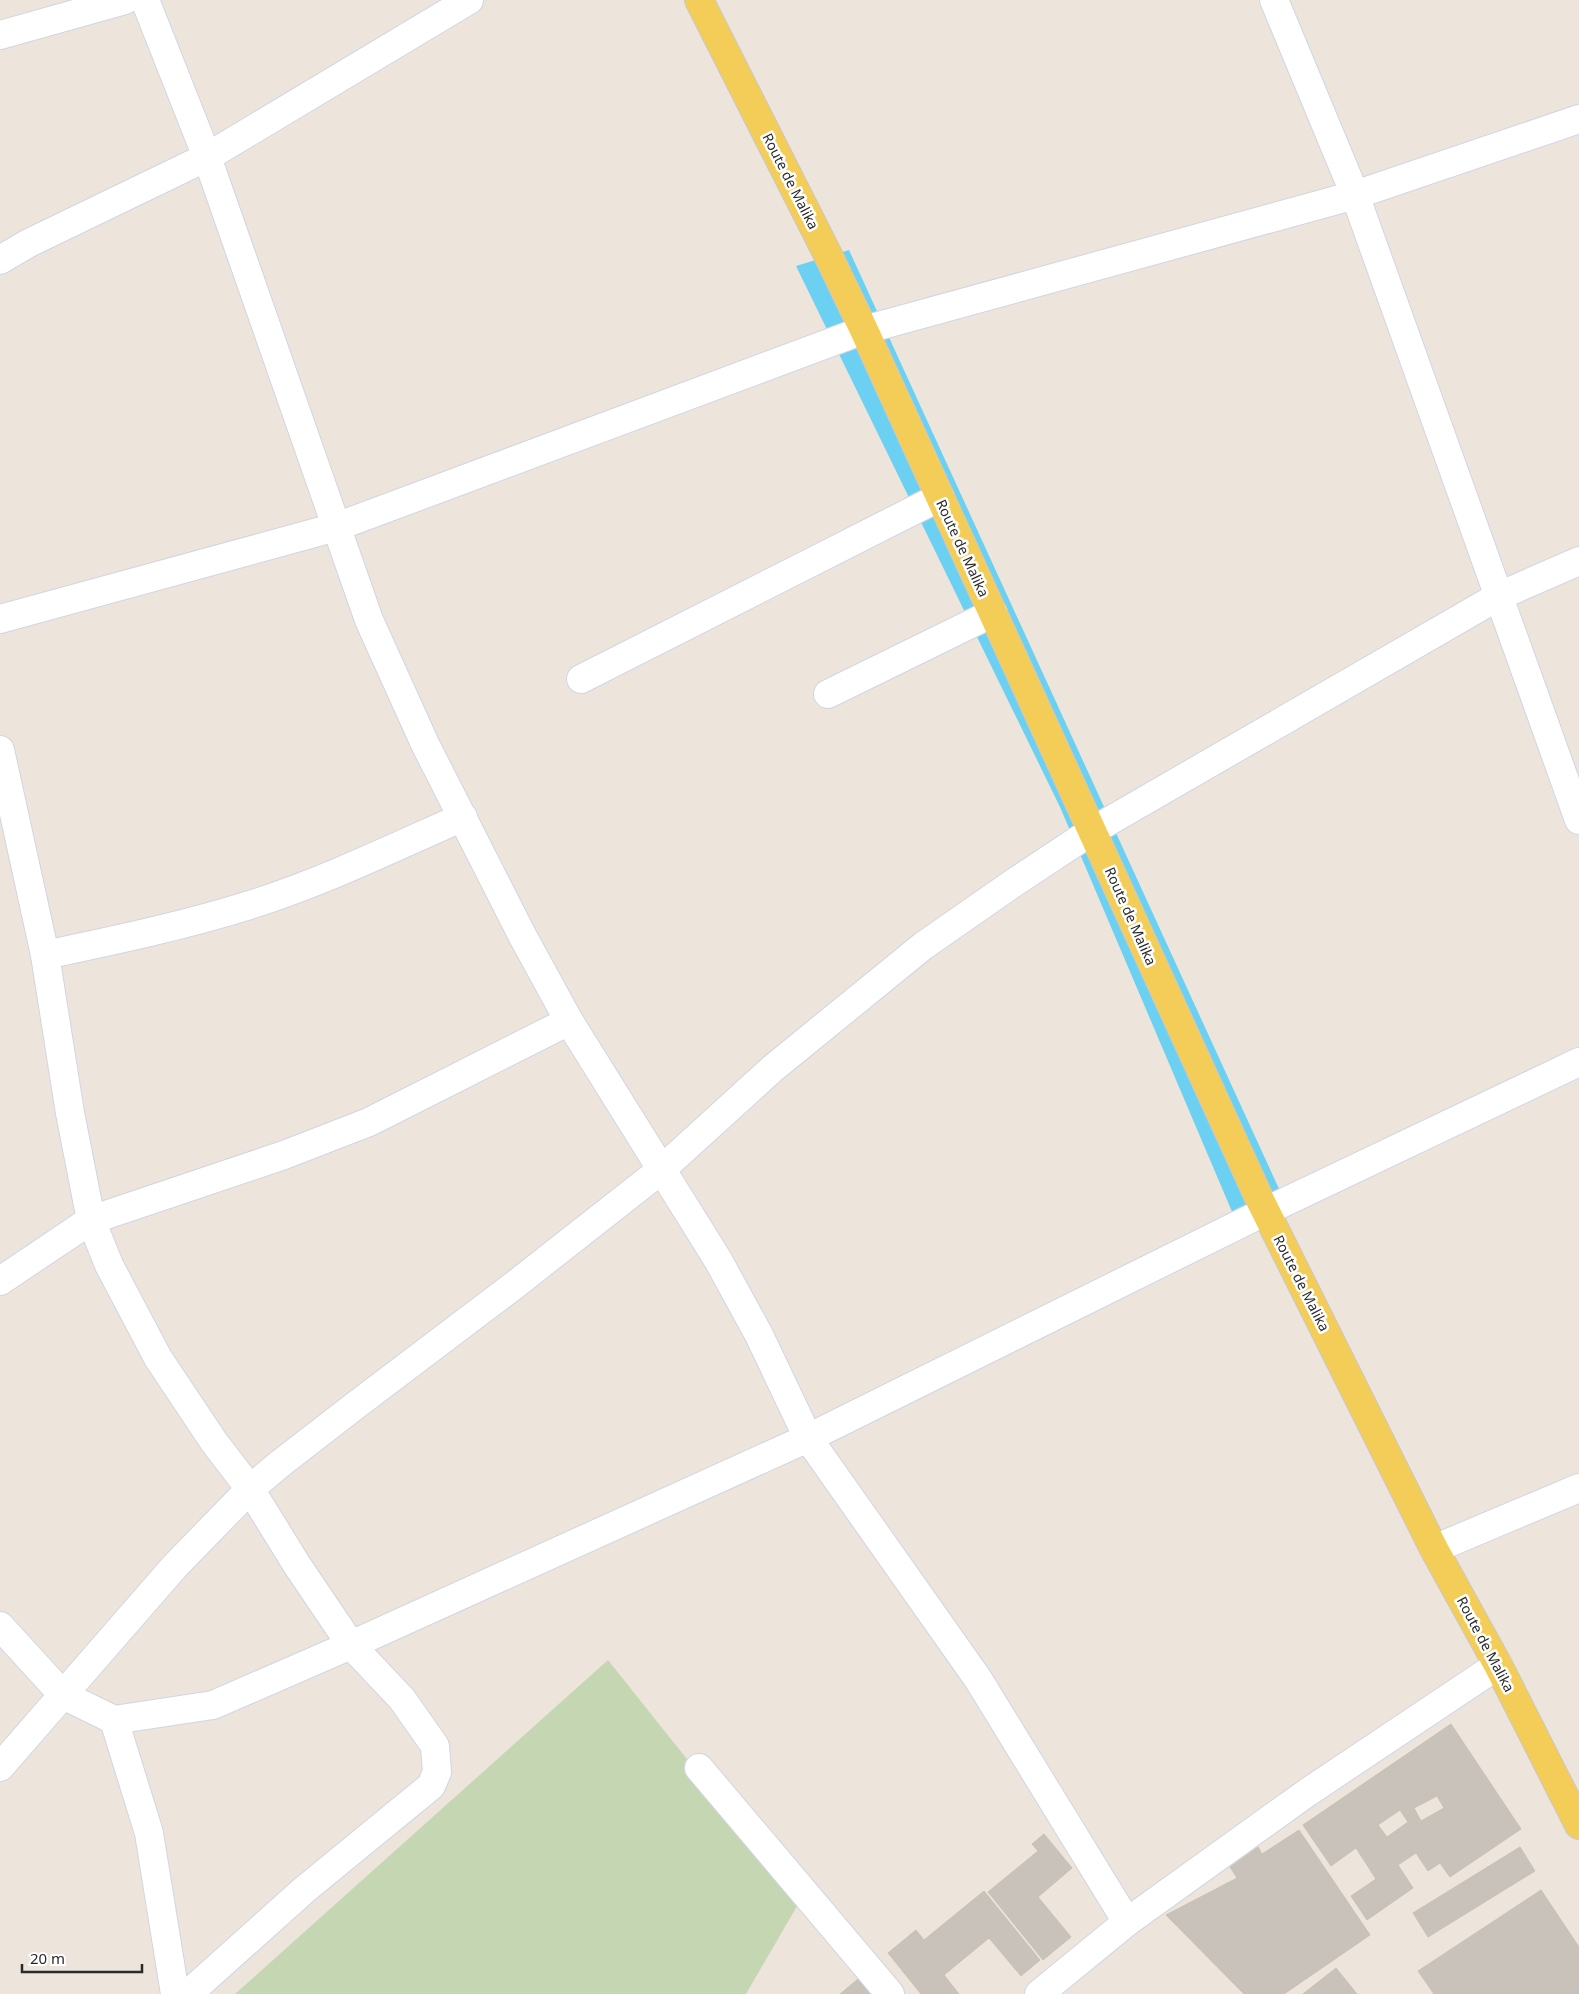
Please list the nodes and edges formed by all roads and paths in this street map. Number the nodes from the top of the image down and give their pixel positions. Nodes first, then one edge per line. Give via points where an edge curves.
1 (125, 0) edge
2 (145, 0) edge
3 (469, 0) edge
4 (699, 0) edge
5 (1274, 0) edge
6 (0, 35) edge
7 (1579, 119) edge
8 (207, 157) junction
9 (1355, 196) junction
10 (0, 260) edge
11 (864, 330) junction
12 (940, 497) junction
13 (336, 527) junction
14 (1579, 561) edge
15 (1499, 596) junction
16 (992, 613) junction
17 (0, 619) edge
18 (581, 679) dead end
19 (828, 694) dead end
20 (0, 750) edge
21 (463, 817) junction
22 (1579, 820) edge
23 (1092, 831) junction
24 (45, 954) junction
25 (570, 1021) junction
26 (1579, 1062) edge
27 (661, 1170) junction
28 (1266, 1211) junction
29 (91, 1220) junction
30 (0, 1281) edge
31 (808, 1438) junction
32 (1579, 1488) edge
33 (250, 1489) junction
34 (1434, 1549) junction
35 (0, 1626) edge
36 (351, 1645) junction
37 (1498, 1665) junction
38 (63, 1695) junction
39 (114, 1720) junction
40 (0, 1767) edge
41 (699, 1768) dead end
42 (1579, 1825) edge
43 (1127, 1922) junction
44 (175, 1994) edge
45 (188, 1994) edge
46 (890, 1994) edge
47 (1039, 1994) edge

1 - 6 street
2 - 8 street
3 - 8 street
4 - 11 main road, Route de Malika
5 - 9 street
7 - 9 street
8 - 10 street
8 - 13 street
9 - 11 street
9 - 15 street
11 - 12 main road, Route de Malika
11 - 13 street
12 - 16 main road, Route de Malika
12 - 18 street
13 - 17 street
13 - 21 street via 373,628 425,744
14 - 15 street
15 - 22 street
15 - 23 street
16 - 19 street
16 - 23 main road, Route de Malika
20 - 24 street
21 - 24 street via 311,883 256,903 144,934
21 - 25 street via 522,935
23 - 27 street via 923,946 772,1069
23 - 28 main road, Route de Malika
24 - 29 street
25 - 27 street
25 - 29 street via 370,1122 284,1155
26 - 28 street
27 - 31 street via 718,1260
27 - 33 street
28 - 31 street
28 - 34 main road, Route de Malika
29 - 30 street
29 - 33 street via 109,1266 158,1358
31 - 36 street
31 - 43 street via 978,1680
32 - 34 street
33 - 36 street
33 - 38 street via 175,1566
34 - 37 main road, Route de Malika
35 - 38 street
36 - 39 street via 213,1705
36 - 45 street via 402,1699 435,1746 437,1772 431,1786 304,1890
37 - 42 main road, Route de Malika
37 - 43 street via 1308,1792
38 - 39 street
38 - 40 street
39 - 44 street via 149,1833
41 - 46 street
43 - 47 street

